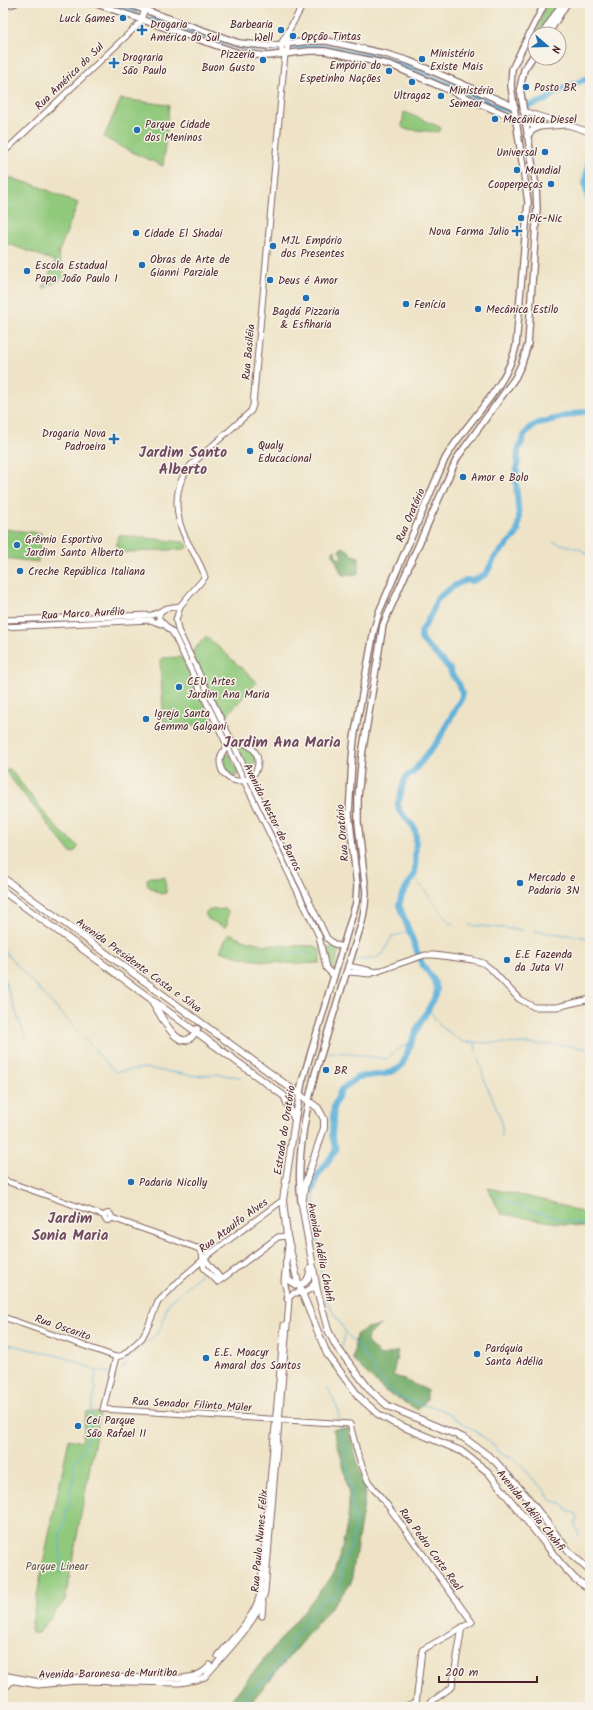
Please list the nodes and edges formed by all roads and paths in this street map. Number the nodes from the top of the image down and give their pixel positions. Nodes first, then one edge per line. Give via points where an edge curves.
1 (15, 3) edge
2 (94, 3) edge
3 (125, 3) edge
4 (147, 3) edge
5 (304, 3) edge
6 (545, 3) edge
7 (562, 3) edge
8 (567, 3) edge
9 (3, 6) edge
10 (145, 10) junction
11 (153, 13) junction
12 (142, 20) junction
13 (149, 22) junction
14 (547, 26) edge
15 (553, 26) edge
16 (526, 42) joint
17 (284, 48) junction
18 (527, 65) edge
19 (514, 107) junction
20 (523, 111) junction
21 (546, 117) junction
22 (516, 119) junction
23 (525, 123) junction
24 (571, 125) junction
25 (542, 127) junction
26 (589, 131) edge
27 (527, 136) junction
28 (3, 153) edge
29 (445, 459) junction
30 (452, 468) junction
31 (427, 526) junction
32 (416, 527) junction
33 (180, 606) junction
34 (169, 608) junction
35 (162, 610) junction
36 (177, 618) junction
37 (120, 619) junction
38 (3, 620) edge
39 (164, 625) junction
40 (3, 627) edge
41 (233, 743) junction
42 (227, 746) junction
43 (250, 778) junction
44 (244, 781) junction
45 (3, 878) edge
46 (3, 892) edge
47 (334, 944) junction
48 (343, 948) junction
49 (323, 954) junction
50 (351, 957) junction
51 (348, 966) junction
52 (378, 972) junction
53 (346, 974) junction
54 (334, 976) junction
55 (150, 998) junction
56 (590, 999) edge
57 (200, 1022) junction
58 (196, 1031) junction
59 (322, 1052) joint
60 (310, 1054) joint
61 (304, 1074) junction
62 (315, 1074) junction
63 (299, 1094) junction
64 (309, 1101) junction
65 (295, 1120) junction
66 (3, 1180) edge
67 (301, 1197) joint
68 (283, 1200) junction
69 (302, 1205) junction
70 (283, 1211) joint
71 (287, 1236) junction
72 (288, 1245) junction
73 (198, 1248) junction
74 (211, 1252) junction
75 (203, 1259) junction
76 (311, 1261) junction
77 (286, 1262) junction
78 (195, 1266) junction
79 (204, 1268) junction
80 (221, 1279) junction
81 (315, 1282) junction
82 (299, 1286) junction
83 (301, 1293) junction
84 (288, 1297) junction
85 (3, 1318) edge
86 (116, 1357) junction
87 (278, 1419) junction
88 (345, 1423) joint
89 (590, 1571) edge
90 (590, 1589) edge
91 (262, 1602) junction
92 (262, 1616) dead end
93 (462, 1627) junction
94 (209, 1670) junction
95 (3, 1675) edge
96 (3, 1679) edge
97 (12, 1681) junction
98 (3, 1690) edge
99 (416, 1703) junction
100 (406, 1707) edge
101 (423, 1707) edge

1 - 9 main road
2 - 12 main road
3 - 10 main road
4 - 10 street, Rua América do Sul
5 - 17 street
6 - 16 main road, Rua Oratório
7 - 14 street
8 - 15 main road
10 - 11 main road
10 - 12 street, Rua América do Sul
11 - 13 main road via 149,17
11 - 17 main road via 239,43
12 - 13 main road
12 - 28 street, Rua América do Sul
13 - 17 main road via 238,53 261,56
16 - 19 main road, Rua Oratório via 511,74
17 - 19 main road via 327,41 392,55
17 - 22 main road via 325,51 391,65
17 - 33 street, Rua Basiléia via 253,404 251,411 190,465 179,486 176,504 178,516 186,540 205,577
18 - 20 main road, Rua Oratório via 520,81
19 - 20 main road
19 - 22 main road, Rua Oratório
20 - 21 street
20 - 23 main road, Rua Oratório
21 - 24 street
21 - 25 street via 547,122
22 - 23 main road
22 - 29 main road, Rua Oratório via 528,202 516,346 510,365 502,378
23 - 25 street
23 - 27 main road, Rua Oratório
24 - 25 street
24 - 26 street
25 - 27 main road via 533,130
27 - 30 main road, Rua Oratório via 538,214 527,349 515,378 464,447
29 - 30 main road
29 - 32 main road, Rua Oratório
30 - 31 main road, Rua Oratório
31 - 32 main road
31 - 50 main road, Rua Oratório via 385,618 377,658 361,761 358,810 366,886 365,905
32 - 48 main road, Rua Oratório via 376,621 354,738 349,814 357,891
33 - 34 street
33 - 36 street, Rua Basiléia
34 - 35 street
34 - 36 street via 175,612
35 - 37 street, Rua Marco Aurélio via 152,615
35 - 39 street via 158,618
36 - 39 street via 172,625
36 - 41 street, Avenida Nestor de Barros via 178,630
37 - 38 street, Rua Marco Aurélio
37 - 39 street, Rua Marco Aurélio via 152,620
37 - 40 street, Rua Marco Aurélio
39 - 42 street, Avenida Nestor de Barros via 173,633
41 - 42 street
41 - 43 street, Avenida Nestor de Barros
41 - 43 street via 245,743 256,752 257,768
42 - 44 street, Avenida Nestor de Barros
42 - 44 street via 220,756 222,770 231,779
43 - 44 street
43 - 47 street, Avenida Nestor de Barros via 327,938
44 - 49 street, Avenida Nestor de Barros via 319,936
45 - 57 highway, Avenida Presidente Costa e Silva
46 - 55 highway, Avenida Presidente Costa e Silva
47 - 48 street, Avenida Nestor de Barros
47 - 49 street via 328,946
48 - 50 main road via 349,951
48 - 54 main road, Rua Oratório
49 - 54 street, Avenida Nestor de Barros via 326,968
50 - 51 main road, Rua Oratório
51 - 52 street
51 - 53 main road, Rua Oratório
52 - 53 street via 368,975 350,972
52 - 56 street via 425,955 473,960 483,963 519,999 534,1007 557,1007
53 - 54 main road
53 - 59 main road, Rua Oratório
54 - 60 main road, Rua Oratório
55 - 58 highway, Avenida Presidente Costa e Silva
55 - 58 highway via 175,1037 185,1039
57 - 58 highway
57 - 63 highway, Avenida Presidente Costa e Silva
58 - 65 highway, Avenida Presidente Costa e Silva via 284,1096
59 - 62 main road, Estrada do Oratório
60 - 61 main road, Estrada do Oratório
61 - 62 main road
61 - 63 main road, Estrada do Oratório
62 - 64 main road, Estrada do Oratório
63 - 64 highway, Avenida Presidente Costa e Silva
63 - 65 main road, Estrada do Oratório
64 - 67 main road, Estrada do Oratório via 300,1170
64 - 69 highway, Avenida Presidente Costa e Silva via 320,1111 324,1119 324,1128
65 - 68 highway, Estrada do Oratório
66 - 73 street via 105,1216 110,1214 112,1218
67 - 69 main road, Avenida Adélia Chohfi
68 - 70 highway, Estrada do Oratório
68 - 74 street, Rua Ataulfo Alves
69 - 76 highway, Avenida Adélia Chohfi
70 - 71 highway, Avenida Adélia Chohfi
71 - 72 highway, Avenida Adélia Chohfi
71 - 80 street via 278,1237
72 - 77 street
72 - 82 highway, Avenida Adélia Chohfi
73 - 74 street
73 - 75 street
74 - 75 street, Rua Ataulfo Alves
75 - 78 street, Rua Ataulfo Alves
75 - 79 street
75 - 80 street
76 - 81 highway, Avenida Adélia Chohfi
76 - 82 highway via 307,1281
77 - 82 highway via 288,1280
77 - 84 street via 284,1281
78 - 79 street, Rua Ataulfo Alves
78 - 86 street, Rua Ataulfo Alves via 158,1302 142,1338 123,1355
79 - 80 street via 218,1282
81 - 83 highway via 311,1289
81 - 89 highway, Avenida Adélia Chohfi via 328,1330 336,1346 375,1395 396,1410 454,1433 486,1453 524,1493 570,1553
82 - 83 highway, Avenida Adélia Chohfi
83 - 84 street via 294,1293
83 - 90 highway, Avenida Adélia Chohfi via 327,1354 364,1402 386,1420 444,1443 478,1463 500,1485 562,1565 575,1579
84 - 87 street
85 - 86 street, Rua Oscarito
86 - 87 street, Rua Senador Filinto Müler via 103,1409
87 - 88 street, Rua Senador Filinto Müler
87 - 91 street, Rua Paulo Nunes Félix via 265,1592
87 - 94 street, Rua Paulo Nunes Félix via 259,1599 248,1619
88 - 93 street, Rua Pedro Corte Real via 351,1425 358,1455 368,1481 472,1622
91 - 92 street
91 - 94 street, Rua Paulo Nunes Félix via 252,1621
93 - 99 street via 422,1650
93 - 101 street via 452,1687
94 - 95 street, Avenida Baronesa de Muritiba via 194,1677 181,1678 80,1677 40,1682
94 - 97 street, Avenida Baronesa de Muritiba via 205,1676 197,1680 180,1683 77,1682 38,1685
96 - 97 street, Avenida Baronesa de Muritiba
97 - 98 street
99 - 100 street
99 - 101 street

